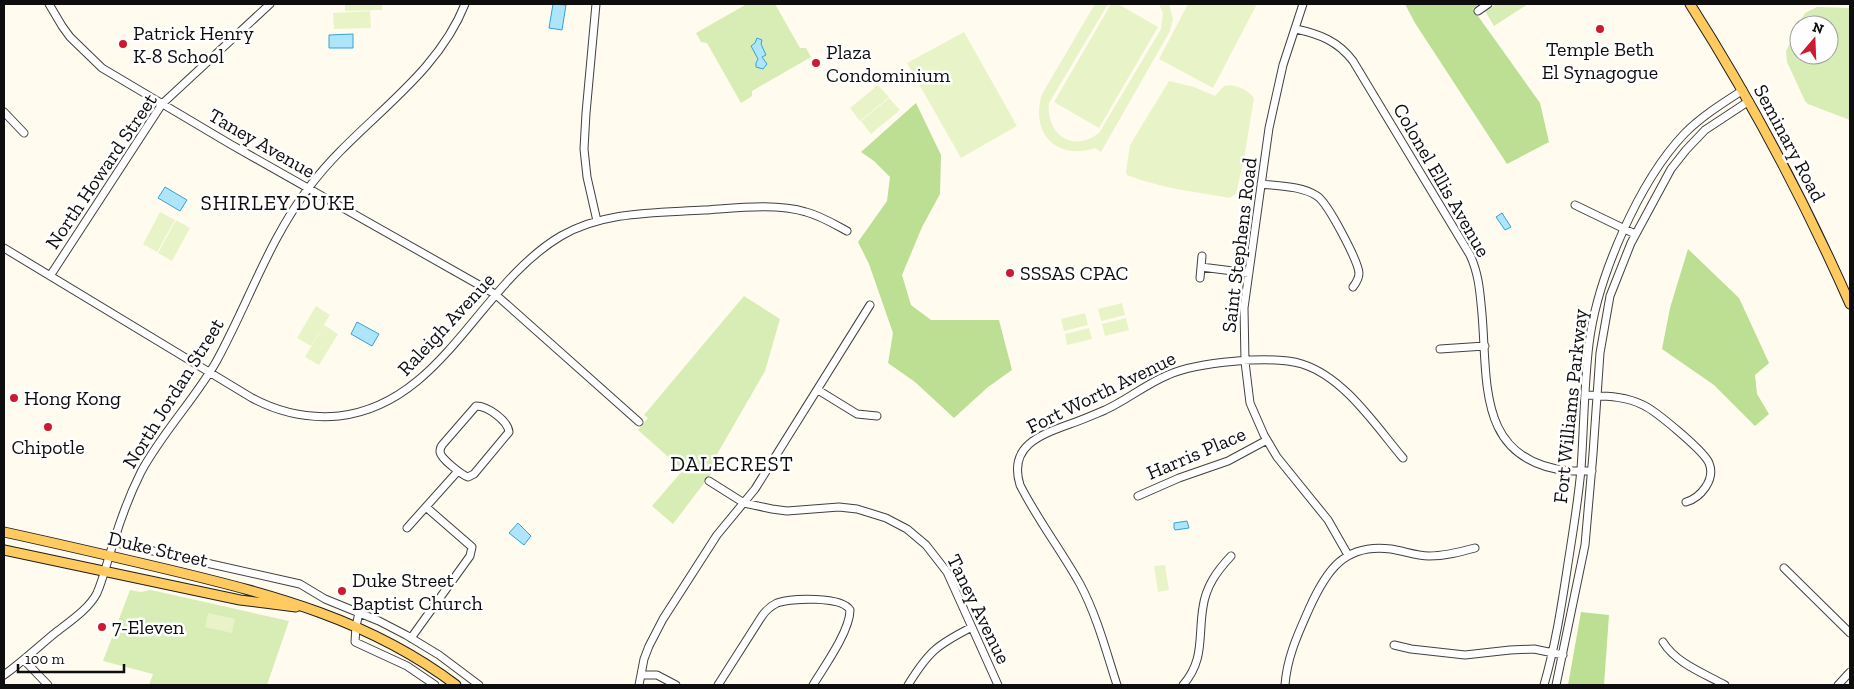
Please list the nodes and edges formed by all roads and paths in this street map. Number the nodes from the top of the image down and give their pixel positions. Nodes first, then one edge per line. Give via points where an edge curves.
1 (49, 4) edge
2 (270, 4) edge
3 (465, 4) edge
4 (596, 4) edge
5 (1303, 4) edge
6 (1488, 4) edge
7 (1690, 4) edge
8 (1478, 12) dead end
9 (1296, 29) junction
10 (1743, 90) junction
11 (1749, 101) junction
12 (162, 104) junction
13 (4, 112) edge
14 (24, 133) dead end
15 (1262, 184) junction
16 (308, 188) junction
17 (1574, 205) dead end
18 (597, 221) junction
19 (1624, 229) junction
20 (847, 232) dead end
21 (1635, 234) junction
22 (4, 248) edge
23 (1202, 256) dead end
24 (1201, 267) junction
25 (1249, 273) junction
26 (50, 276) junction
27 (1200, 278) dead end
28 (1353, 288) dead end
29 (495, 294) junction
30 (1850, 304) edge
31 (870, 305) dead end
32 (1485, 346) junction
33 (1440, 349) dead end
34 (1245, 362) junction
35 (208, 374) junction
36 (818, 390) junction
37 (1586, 395) junction
38 (1598, 396) junction
39 (877, 416) dead end
40 (638, 422) dead end
41 (1267, 440) junction
42 (1403, 458) dead end
43 (458, 471) junction
44 (1581, 471) junction
45 (1592, 471) junction
46 (709, 481) dead end
47 (1138, 496) dead end
48 (1686, 502) dead end
49 (744, 503) junction
50 (426, 507) junction
51 (408, 528) dead end
52 (4, 532) edge
53 (114, 542) junction
54 (1474, 548) dead end
55 (4, 550) edge
56 (109, 555) junction
57 (1348, 555) junction
58 (1231, 556) dead end
59 (1784, 568) dead end
60 (104, 571) junction
61 (302, 607) junction
62 (359, 613) junction
63 (356, 626) junction
64 (972, 627) junction
65 (1850, 632) edge
66 (411, 638) junction
67 (1663, 642) dead end
68 (1394, 645) dead end
69 (1553, 653) junction
70 (1562, 654) junction
71 (24, 660) junction
72 (1850, 672) edge
73 (4, 675) edge
74 (641, 675) junction
75 (48, 685) edge
76 (435, 685) edge
77 (456, 685) edge
78 (479, 685) edge
79 (639, 685) edge
80 (676, 685) edge
81 (718, 685) edge
82 (812, 685) edge
83 (908, 685) edge
84 (998, 685) edge
85 (1117, 685) edge
86 (1183, 685) edge
87 (1285, 685) edge
88 (1544, 685) edge
89 (1556, 685) edge
90 (1725, 685) edge
91 (1838, 685) edge

1 - 12 street, Taney Avenue via 62,26 90,58
2 - 12 street, North Howard Street
3 - 16 street, North Jordan Street via 456,24 432,58 326,165
4 - 18 street via 584,149
5 - 9 street, Saint Stephens Road
6 - 8 street
7 - 10 main road, Seminary Road
9 - 15 street, Saint Stephens Road via 1274,105
9 - 32 street, Colonel Ellis Avenue via 1321,36 1347,53 1445,212 1475,266
10 - 11 main road, Seminary Road
10 - 19 street, Fort Williams Parkway via 1699,120 1673,146
11 - 21 street, Fort Williams Parkway via 1705,130 1686,150 1671,169
11 - 30 main road, Seminary Road via 1790,175
12 - 16 street, Taney Avenue
12 - 26 street, North Howard Street
13 - 14 street
15 - 25 street, Saint Stephens Road
15 - 28 street via 1304,190 1322,200 1337,224 1359,274
16 - 29 street, Taney Avenue
16 - 35 street, North Jordan Street via 274,242 231,334
17 - 19 street
18 - 20 street, Raleigh Avenue via 649,213 789,208 818,216
18 - 29 street, Raleigh Avenue via 560,237 534,255
19 - 21 street
19 - 37 street, Fort Williams Parkway via 1594,315
21 - 38 street, Fort Williams Parkway via 1616,279 1606,315
22 - 26 street, Raleigh Avenue
23 - 24 street
24 - 25 street
24 - 27 street
25 - 34 street, Saint Stephens Road via 1243,328
26 - 35 street, Raleigh Avenue
29 - 35 street, Raleigh Avenue via 414,385 367,410 321,417 294,415 261,403
29 - 40 street, Taney Avenue
31 - 36 street
32 - 33 street
32 - 44 street, Colonel Ellis Avenue via 1489,400 1496,426 1504,440 1519,454 1536,463
34 - 41 street, Saint Stephens Road via 1253,411
34 - 42 street, Fort Worth Avenue via 1284,360 1303,364 1327,376 1352,398
34 - 85 street, Fort Worth Avenue via 1202,365 1168,375 1108,409 1043,434 1031,442 1020,456 1017,474 1020,485 1084,592
35 - 53 street, North Jordan Street via 144,466
36 - 39 street via 856,414
36 - 49 street
37 - 38 street
37 - 44 street, Fort Williams Parkway
38 - 45 street, Fort Williams Parkway
38 - 48 street via 1619,397 1644,405 1704,456 1709,464 1708,482 1698,497
41 - 47 street, Harris Place via 1228,461
41 - 57 street, Saint Stephens Road via 1328,520
43 - 43 street via 472,476 508,434 508,427 483,406 475,407 440,450
43 - 50 street
44 - 45 street, Colonel Ellis Avenue
44 - 69 street, Fort Williams Parkway
45 - 70 street, Fort Williams Parkway via 1585,545
46 - 49 street, Taney Avenue
49 - 64 street, Taney Avenue via 787,511 850,508 896,522 918,537 942,563
49 - 74 street via 717,535 663,619 649,646
50 - 51 street
50 - 66 street via 473,550
52 - 56 main road, Duke Street
53 - 56 street, North Jordan Street
53 - 62 street via 300,584
54 - 57 street via 1437,556 1385,548
55 - 60 main road, Duke Street
56 - 60 street, North Jordan Street
56 - 61 main road, Duke Street via 283,598
57 - 87 street via 1330,570 1314,598 1292,649
58 - 86 street via 1208,588 1198,657
59 - 65 street
60 - 61 main road, Duke Street via 240,600
60 - 71 street, North Jordan Street via 96,594 86,607
61 - 63 main road, Duke Street
62 - 63 street
62 - 66 street
63 - 76 street via 355,642 406,666
63 - 77 main road, Duke Street via 412,655
64 - 83 street via 934,649
64 - 84 street, Taney Avenue
66 - 78 street
67 - 90 street via 1677,658
68 - 69 street via 1465,655 1524,649
69 - 70 street
69 - 88 street, Fort Williams Parkway
70 - 89 street, Fort Williams Parkway
71 - 73 street, North Jordan Street
71 - 75 street
72 - 91 street
74 - 79 street
74 - 80 street via 657,675
81 - 82 street via 769,608 791,601 843,603 848,606 850,617

